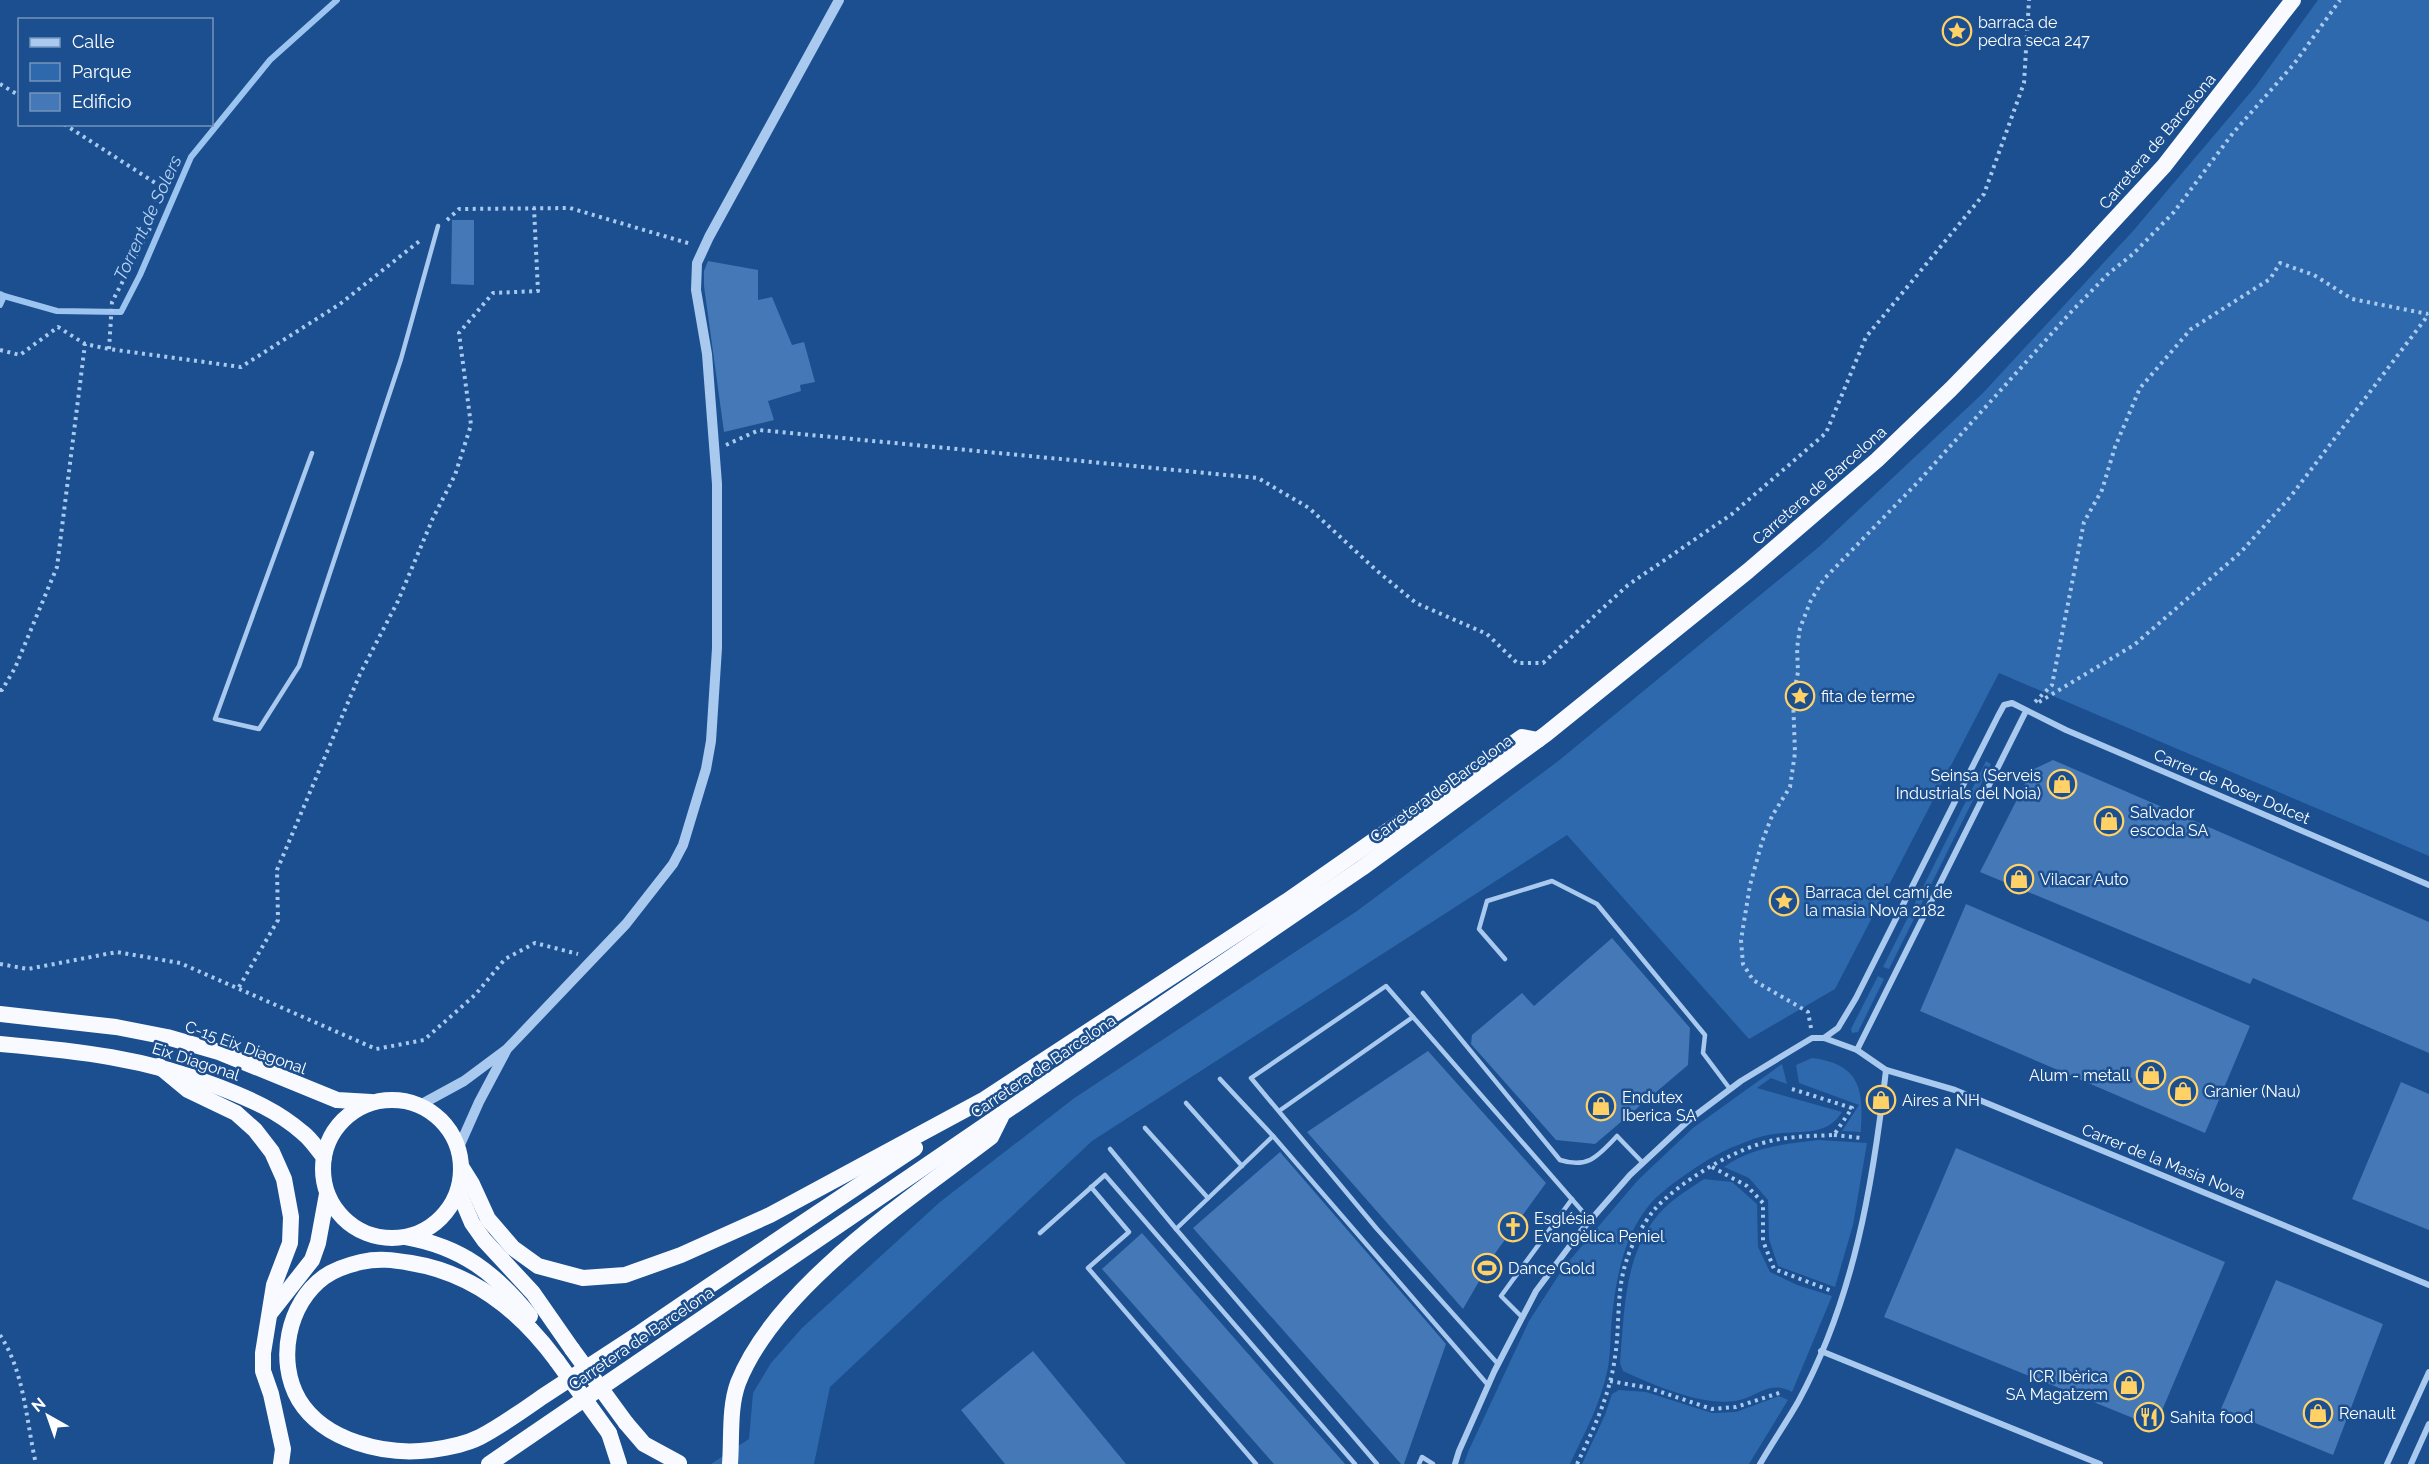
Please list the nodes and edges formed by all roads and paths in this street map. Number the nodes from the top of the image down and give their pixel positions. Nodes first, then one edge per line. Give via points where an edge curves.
1 (839, 0) edge
2 (2030, 0) edge
3 (2293, 0) edge
4 (2340, 0) edge
5 (0, 84) edge
6 (18, 95) edge
7 (67, 126) edge
8 (534, 208) junction
9 (438, 226) junction
10 (704, 248) junction
11 (2429, 314) edge
12 (85, 344) junction
13 (109, 349) junction
14 (0, 350) edge
15 (714, 450) junction
16 (312, 453) dead end
17 (0, 690) edge
18 (2026, 711) junction
19 (1538, 740) junction
20 (2429, 885) edge
21 (1505, 959) dead end
22 (592, 960) junction
23 (0, 964) edge
24 (239, 987) junction
25 (1423, 993) dead end
26 (0, 1014) edge
27 (1413, 1017) junction
28 (1812, 1038) junction
29 (1824, 1038) junction
30 (0, 1044) edge
31 (507, 1049) junction
32 (1857, 1050) junction
33 (159, 1066) junction
34 (1886, 1070) junction
35 (1220, 1079) dead end
36 (1730, 1089) junction
37 (1792, 1089) dead end
38 (372, 1102) junction
39 (1186, 1103) dead end
40 (420, 1105) junction
41 (1279, 1111) junction
42 (955, 1115) junction
43 (1002, 1115) junction
44 (1145, 1128) dead end
45 (1834, 1135) junction
46 (1273, 1136) junction
47 (1862, 1138) dead end
48 (459, 1148) junction
49 (1110, 1149) dead end
50 (324, 1157) junction
51 (1643, 1163) junction
52 (1242, 1166) junction
53 (1712, 1167) junction
54 (462, 1168) junction
55 (1091, 1187) junction
56 (458, 1190) junction
57 (327, 1194) junction
58 (1208, 1198) junction
59 (1572, 1199) junction
60 (1590, 1220) junction
61 (1176, 1229) junction
62 (1040, 1233) dead end
63 (405, 1237) junction
64 (2429, 1285) edge
65 (1833, 1291) dead end
66 (271, 1312) junction
67 (1522, 1317) junction
68 (0, 1335) edge
69 (542, 1341) junction
70 (1821, 1351) junction
71 (1498, 1364) junction
72 (2429, 1372) edge
73 (1610, 1381) junction
74 (1488, 1385) junction
75 (1782, 1392) dead end
76 (2429, 1424) edge
77 (36, 1464) edge
78 (281, 1464) edge
79 (489, 1464) edge
80 (619, 1464) edge
81 (678, 1464) edge
82 (730, 1464) edge
83 (1256, 1464) edge
84 (1355, 1464) edge
85 (1377, 1464) edge
86 (1419, 1464) edge
87 (1433, 1464) edge
88 (1455, 1464) edge
89 (1577, 1464) edge
90 (1760, 1464) edge
91 (2100, 1464) edge
92 (2387, 1464) edge
93 (2411, 1464) edge

1 - 10 street
2 - 15 path via 2024,83 1984,194 1866,337 1826,433 1732,514 1628,585 1543,663 1517,663 1487,634 1416,603 1309,508 1258,478 759,430
3 - 19 highway, Carretera de Barcelona via 2164,166 1951,389 1748,571
4 - 28 path via 2294,64 2233,133 2174,212 2091,291 1824,579 1811,600 1797,648 1793,697 1795,753 1790,787 1762,842 1741,939 1743,964 1753,980 1808,1012
5 - 6 path
7 - 13 path via 159,186 149,231 112,302
8 - 9 path via 459,209
8 - 10 path via 570,208
8 - 24 path via 538,291 493,293 459,333 471,425 455,475 360,674 277,870 278,920
9 - 13 path via 340,304 241,367
9 - 16 lane via 401,359 299,666 259,729 214,718
10 - 15 street via 697,263 696,290 707,354
11 - 18 path via 2291,496 2241,552 2134,645
11 - 18 path via 2352,299 2314,275 2280,263 2270,279 2191,329 2140,388 2102,490 2084,522 2052,686
12 - 13 path
12 - 14 path via 58,327 20,356
12 - 17 path via 57,567 15,668
15 - 22 street via 717,648 706,771 681,850 642,904
18 - 20 street, Carrer de Roser Dolcet
18 - 29 street via 2012,703 2004,705 1856,998 1838,1028
18 - 32 street
19 - 42 highway via 1522,737 1212,951 985,1100
19 - 43 highway, Carretera de Barcelona via 1362,868
21 - 36 lane via 1479,929 1487,901 1552,881 1597,904 1705,1035 1703,1053
22 - 24 path via 535,943 505,959 475,995 424,1040 376,1049
22 - 31 street
23 - 24 path via 28,969 117,952 180,963
25 - 51 lane via 1560,1160 1575,1165 1595,1158 1617,1136
26 - 38 highway, C-15 Eix Diagonal via 167,1037 219,1052 337,1100
27 - 41 lane
27 - 41 lane via 1386,986 1251,1078
27 - 59 lane
28 - 29 street, Carrer de la Masia Nova
28 - 36 street
29 - 32 street, Carrer de la Masia Nova
30 - 33 highway, Eix Diagonal via 92,1053
31 - 40 street via 464,1081
31 - 48 street
32 - 34 street, Carrer de la Masia Nova
33 - 50 highway, Eix Diagonal via 258,1101 305,1134
33 - 66 highway via 188,1090 236,1113 272,1152 284,1179 291,1217 290,1243 274,1285
34 - 64 street, Carrer de la Masia Nova via 1956,1090
34 - 70 street via 1864,1220 1843,1297
35 - 46 lane
36 - 51 street
37 - 45 path via 1852,1108
38 - 40 highway via 396,1099
38 - 50 highway via 340,1123
39 - 52 lane
40 - 48 highway via 442,1120
41 - 71 lane via 1377,1229
42 - 54 highway via 770,1215 625,1275 583,1278 538,1266 513,1248 488,1219
42 - 69 highway via 920,1144 478,1438 429,1450 402,1450 354,1441 329,1430 300,1400 290,1379 287,1359 293,1323 310,1290 340,1268 380,1258 424,1265 462,1277 509,1307
43 - 79 highway, Carretera de Barcelona
43 - 82 highway via 991,1137 854,1243 804,1288 775,1321 738,1384 731,1422
44 - 58 lane
45 - 47 path
45 - 53 path via 1773,1140 1731,1155
46 - 52 lane
46 - 74 lane
48 - 54 highway
49 - 61 lane
50 - 57 highway
51 - 60 street
52 - 58 lane
53 - 65 path via 1747,1186 1762,1203 1762,1241 1774,1269
53 - 73 path via 1688,1181 1654,1211 1632,1247 1621,1282 1618,1339
54 - 56 highway
55 - 62 lane
55 - 83 lane via 1129,1232 1088,1268
55 - 84 lane via 1105,1175
56 - 63 highway via 438,1221
56 - 81 highway, bridge via 484,1240 533,1293 626,1423 644,1444
57 - 63 highway via 357,1229 382,1238
57 - 66 highway via 312,1260
58 - 61 lane
59 - 60 lane
59 - 67 lane via 1501,1296
60 - 67 street via 1536,1291
61 - 85 lane
63 - 69 highway via 448,1248 484,1269 518,1300 537,1324
66 - 78 highway via 265,1333 263,1371 283,1449
67 - 71 street
68 - 77 path via 18,1376
69 - 80 highway, bridge via 609,1433
70 - 90 street via 1798,1401
70 - 91 street
71 - 74 street
72 - 92 street
73 - 75 path via 1649,1388 1712,1409 1736,1407
73 - 89 path
74 - 88 street
76 - 93 street
86 - 87 lane via 1422,1457

